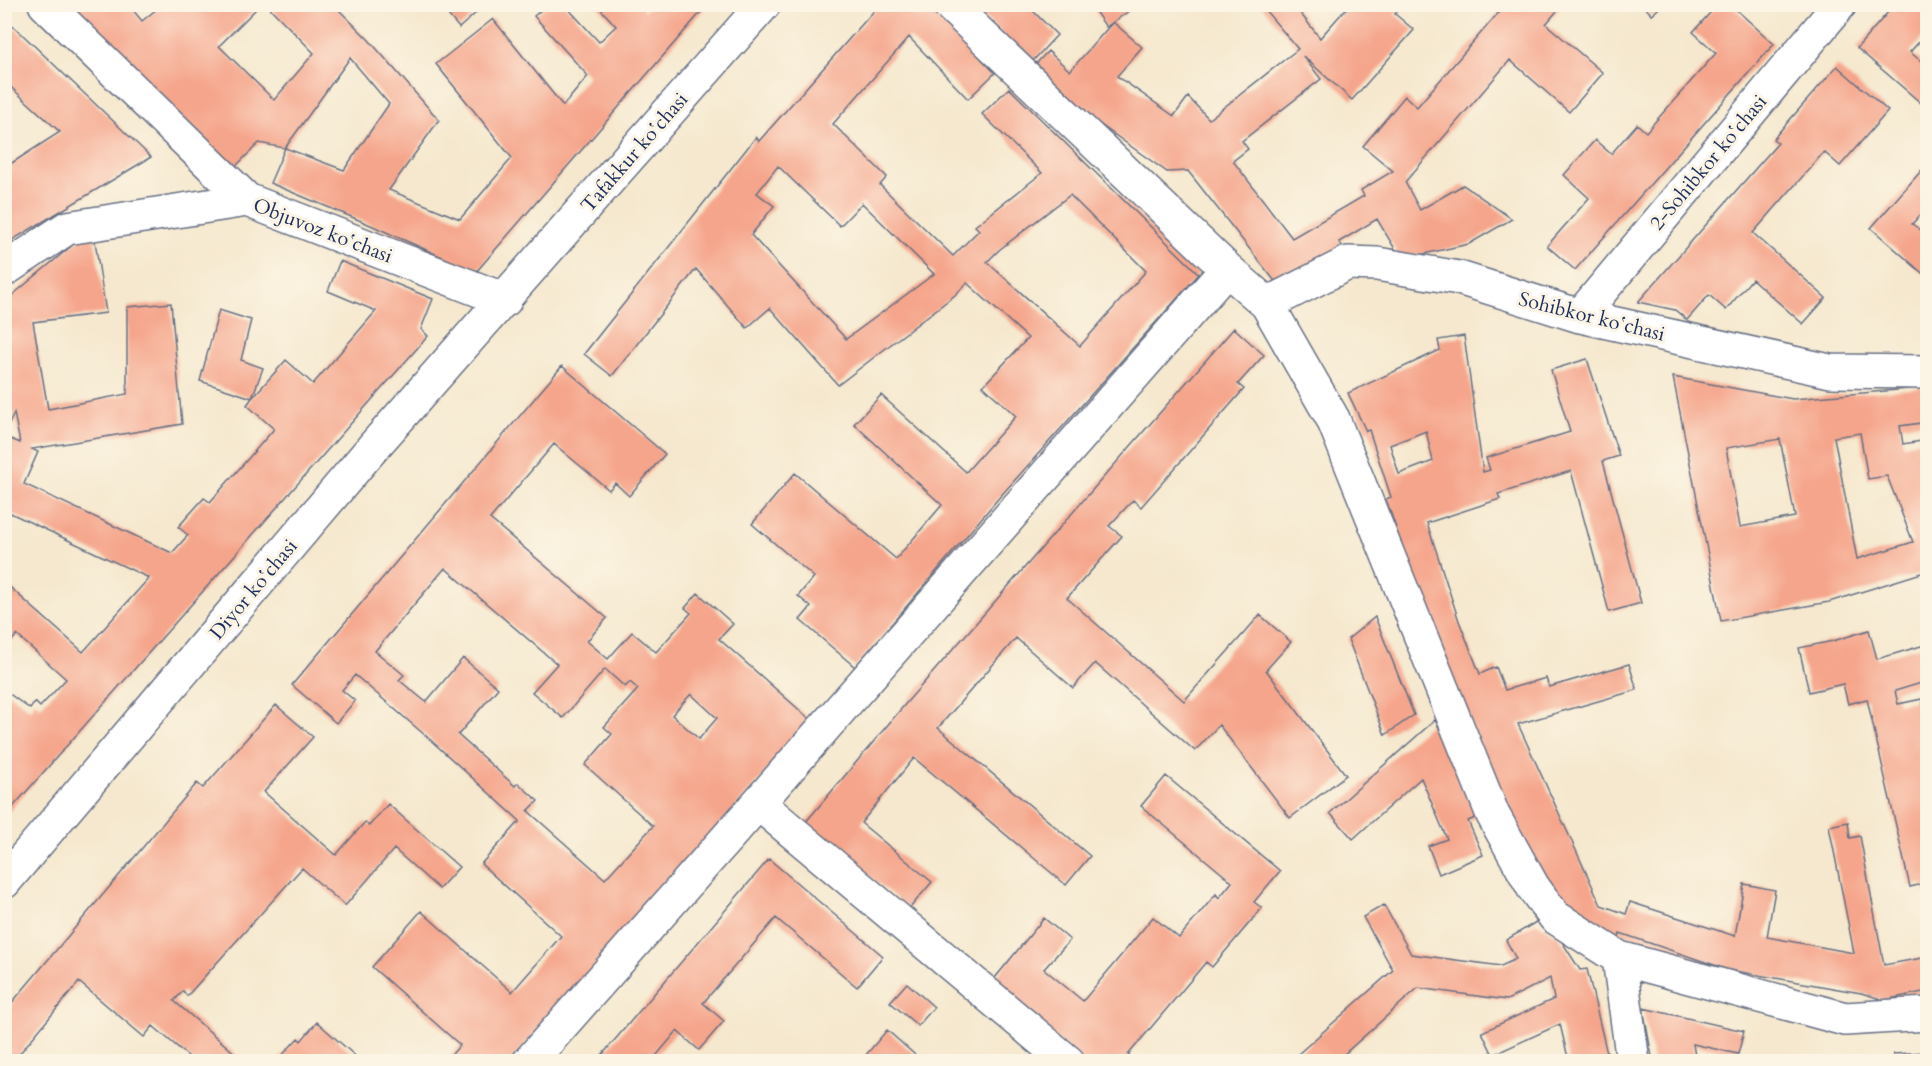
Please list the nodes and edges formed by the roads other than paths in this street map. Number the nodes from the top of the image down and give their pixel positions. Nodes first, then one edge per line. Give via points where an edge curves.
1 (45, 4) edge
2 (764, 4) edge
3 (950, 4) edge
4 (1837, 6) edge
5 (247, 200) junction
6 (1227, 269) junction
7 (4, 270) edge
8 (505, 300) junction
9 (1267, 304) junction
10 (1580, 316) junction
11 (1928, 372) edge
12 (758, 803) junction
13 (4, 882) edge
14 (1618, 958) junction
15 (1928, 1014) edge
16 (529, 1062) edge
17 (1068, 1062) edge
18 (1633, 1062) edge

1 - 5 street
2 - 8 street, Tafakkur koʻchasi
3 - 6 street
4 - 10 street, 2-Sohibkor koʻchasi
5 - 7 street, Objuvoz koʻchasi via 67,228
5 - 8 street, Objuvoz koʻchasi
6 - 9 street
6 - 12 street
8 - 13 street, Diyor koʻchasi via 375,445
9 - 10 street, Sohibkor koʻchasi via 1348,262 1459,278
9 - 14 street via 1333,419 1494,815 1533,887 1555,917
10 - 11 street, Sohibkor koʻchasi via 1830,371
12 - 16 street
12 - 17 street
14 - 15 street via 1845,1018
14 - 18 street

